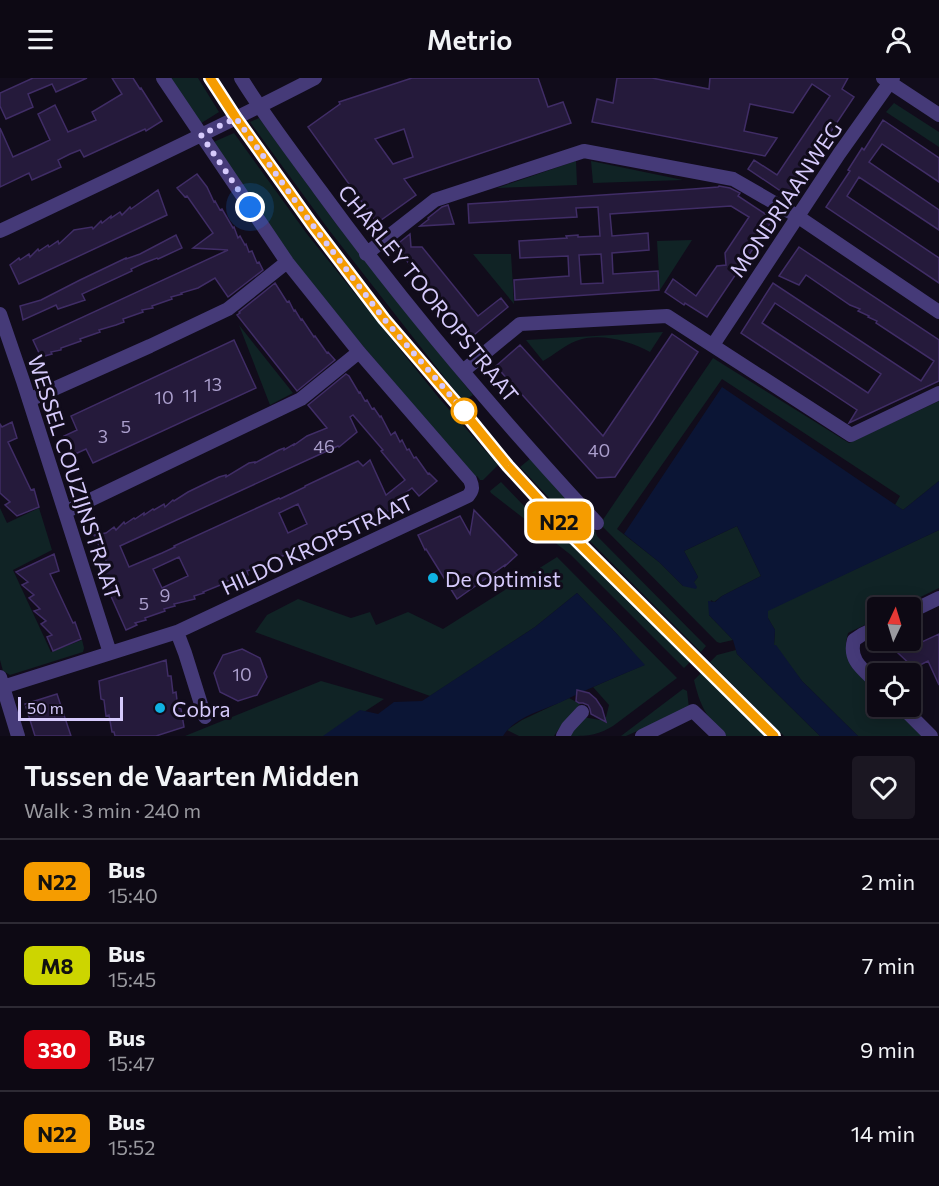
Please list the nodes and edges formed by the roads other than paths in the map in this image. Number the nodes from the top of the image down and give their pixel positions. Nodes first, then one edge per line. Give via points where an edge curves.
1 (163, 78) edge
2 (210, 78) edge
3 (241, 78) edge
4 (315, 78) edge
5 (888, 80) edge
6 (259, 107) junction
7 (939, 115) edge
8 (236, 118) junction
9 (201, 135) junction
10 (797, 216) junction
11 (0, 231) edge
12 (366, 254) junction
13 (287, 262) junction
14 (939, 312) edge
15 (0, 314) edge
16 (713, 345) junction
17 (359, 352) junction
18 (463, 371) junction
19 (939, 393) edge
20 (29, 400) junction
21 (65, 512) junction
22 (597, 523) dead end
23 (939, 598) edge
24 (921, 607) edge
25 (177, 632) junction
26 (867, 632) edge
27 (110, 653) junction
28 (867, 673) edge
29 (2, 682) edge
30 (582, 712) dead end
31 (205, 717) dead end
32 (912, 717) edge
33 (18, 736) edge
34 (563, 736) edge
35 (642, 736) edge
36 (719, 736) edge
37 (774, 736) edge
38 (931, 736) edge

1 - 9 street
2 - 8 lane
3 - 6 street, CHARLEY TOOROPSTRAAT
4 - 6 street
5 - 7 street
5 - 10 street, MONDRIAANWEG
6 - 8 street
6 - 12 street, CHARLEY TOOROPSTRAAT
8 - 9 street
8 - 37 lane via 384,319 508,466 573,537
9 - 11 street
9 - 13 street
10 - 12 street via 733,179 584,151 435,200
10 - 14 street
10 - 16 street, MONDRIAANWEG
12 - 18 street, CHARLEY TOOROPSTRAAT
13 - 17 street
13 - 20 street via 228,309
15 - 20 street, WESSEL COUZIJNSTRAAT
16 - 18 street via 667,316 520,324
16 - 19 street via 850,435
17 - 21 street via 301,399
17 - 25 street, HILDO KROPSTRAAT via 470,480 472,491
18 - 22 street, CHARLEY TOOROPSTRAAT
20 - 21 street, WESSEL COUZIJNSTRAAT
21 - 27 street, WESSEL COUZIJNSTRAAT
23 - 24 street
25 - 27 street, HILDO KROPSTRAAT
25 - 31 street
26 - 28 street via 854,640 852,651
27 - 29 street, HILDO KROPSTRAAT
29 - 33 street
30 - 34 street
32 - 38 street
35 - 36 street via 693,711

